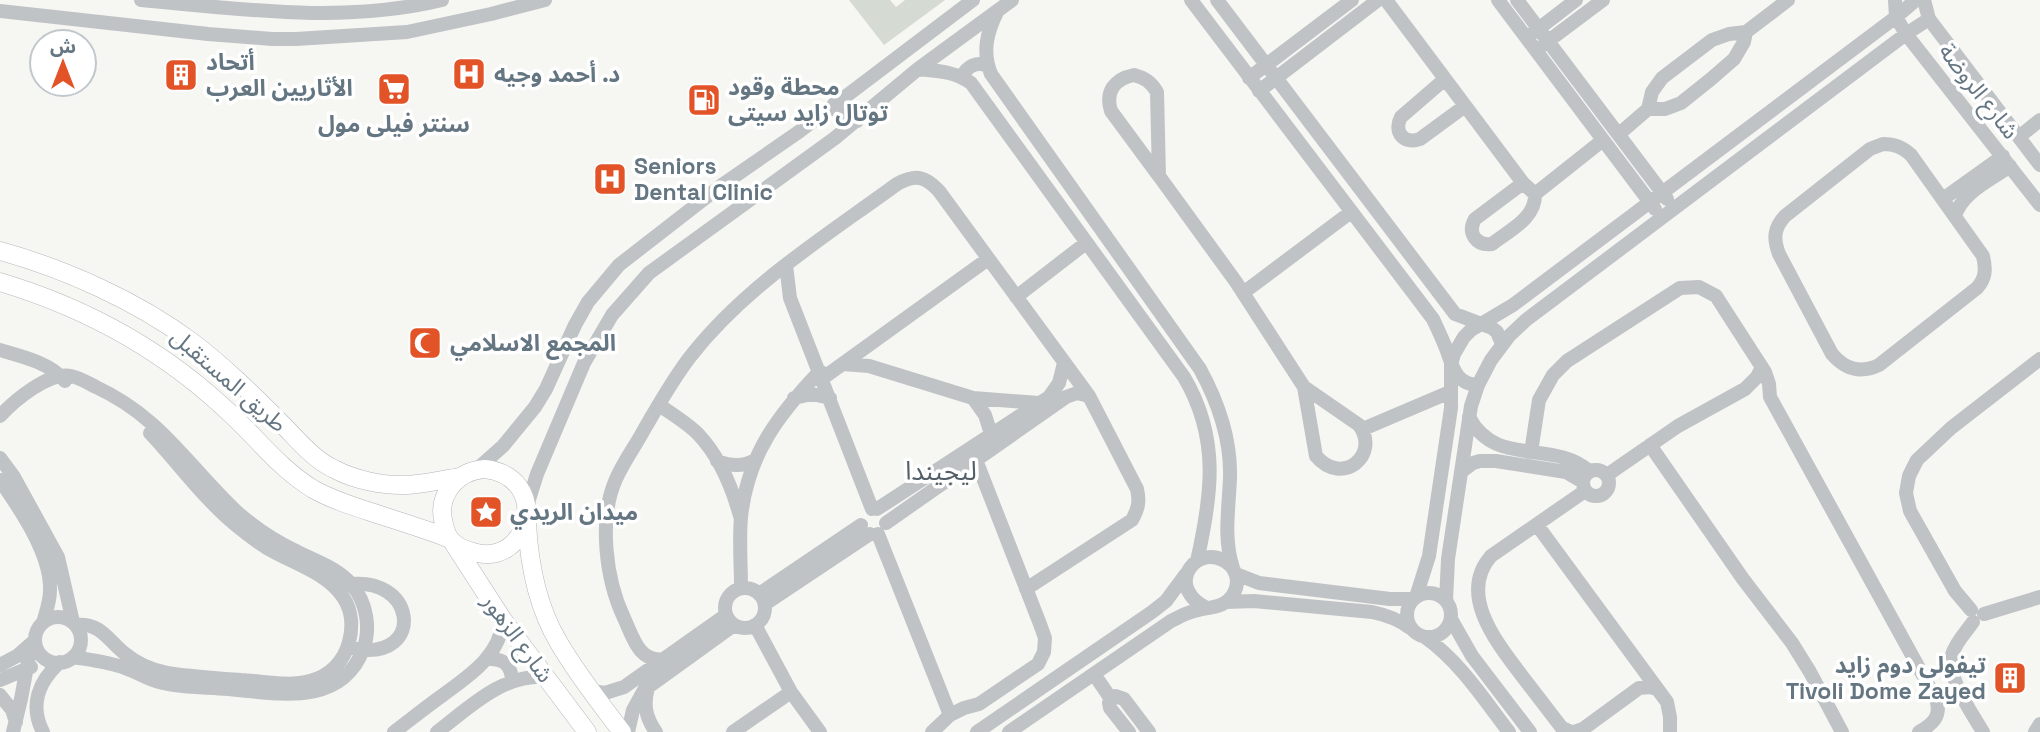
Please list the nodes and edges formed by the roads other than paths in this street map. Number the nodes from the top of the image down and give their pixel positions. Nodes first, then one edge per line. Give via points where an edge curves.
1 (141, 0) edge
2 (442, 0) edge
3 (545, 0) edge
4 (973, 0) edge
5 (1012, 0) edge
6 (1191, 0) edge
7 (1217, 0) edge
8 (1352, 0) edge
9 (1378, 0) edge
10 (1386, 0) edge
11 (1498, 0) edge
12 (1517, 0) edge
13 (1576, 0) edge
14 (1603, 0) edge
15 (1788, 0) edge
16 (1895, 0) edge
17 (1916, 0) edge
18 (1924, 0) edge
19 (253, 10) junction
20 (0, 11) edge
21 (998, 11) junction
22 (296, 13) junction
23 (1896, 17) junction
24 (1929, 19) junction
25 (1746, 32) junction
26 (1532, 33) junction
27 (1906, 34) junction
28 (253, 38) junction
29 (296, 39) junction
30 (1542, 46) junction
31 (1267, 65) junction
32 (988, 66) junction
33 (918, 69) junction
34 (962, 77) junction
35 (1250, 78) junction
36 (1277, 78) junction
37 (1446, 79) junction
38 (1259, 91) junction
39 (834, 104) junction
40 (1465, 106) junction
41 (1648, 109) junction
42 (2040, 120) edge
43 (857, 121) junction
44 (800, 131) junction
45 (1619, 134) junction
46 (2018, 137) junction
47 (1603, 140) junction
48 (818, 149) junction
49 (2006, 161) junction
50 (2040, 164) edge
51 (1159, 176) junction
52 (1523, 183) junction
53 (1663, 192) junction
54 (1535, 194) junction
55 (1943, 199) junction
56 (1650, 202) junction
57 (2040, 205) edge
58 (1675, 208) junction
59 (1351, 212) junction
60 (1955, 216) junction
61 (1662, 218) junction
62 (1086, 243) junction
63 (0, 251) edge
64 (988, 259) junction
65 (786, 265) junction
66 (0, 282) edge
67 (765, 282) junction
68 (1243, 293) junction
69 (1016, 297) junction
70 (790, 298) junction
71 (1455, 314) junction
72 (1479, 324) junction
73 (1440, 333) junction
74 (876, 340) junction
75 (1502, 344) junction
76 (0, 349) edge
77 (2040, 359) edge
78 (1064, 363) junction
79 (843, 364) junction
80 (1451, 365) junction
81 (1762, 367) junction
82 (881, 370) junction
83 (61, 375) junction
84 (821, 375) junction
85 (1478, 385) junction
86 (1304, 387) junction
87 (1745, 389) junction
88 (1450, 393) junction
89 (1088, 396) junction
90 (1770, 397) junction
91 (794, 398) junction
92 (830, 398) junction
93 (973, 398) junction
94 (1048, 402) junction
95 (659, 405) junction
96 (0, 416) edge
97 (1469, 416) junction
98 (1363, 429) junction
99 (154, 430) junction
100 (991, 434) junction
101 (1650, 445) junction
102 (1531, 452) junction
103 (1513, 456) junction
104 (0, 458) edge
105 (755, 460) junction
106 (976, 460) junction
107 (717, 461) junction
108 (1461, 472) junction
109 (468, 473) junction
110 (1607, 475) junction
111 (0, 480) edge
112 (1586, 482) junction
113 (874, 509) junction
114 (527, 513) junction
115 (741, 518) junction
116 (1537, 525) junction
117 (874, 529) junction
118 (450, 540) junction
119 (1197, 561) junction
120 (1234, 571) junction
121 (1187, 573) junction
122 (66, 584) junction
123 (351, 584) junction
124 (335, 587) junction
125 (741, 588) junction
126 (1026, 589) junction
127 (2040, 597) edge
128 (1415, 598) junction
129 (762, 599) junction
130 (1446, 601) junction
131 (1226, 602) junction
132 (1205, 607) junction
133 (1976, 615) junction
134 (1451, 619) junction
135 (503, 620) junction
136 (730, 620) junction
137 (43, 623) junction
138 (74, 624) junction
139 (755, 625) junction
140 (97, 627) junction
141 (1410, 628) junction
142 (1425, 637) junction
143 (33, 641) junction
144 (355, 649) junction
145 (487, 659) junction
146 (62, 660) junction
147 (0, 665) edge
148 (663, 665) junction
149 (27, 668) junction
150 (1642, 669) junction
151 (1094, 674) junction
152 (546, 677) junction
153 (0, 680) edge
154 (512, 681) junction
155 (249, 685) junction
156 (649, 686) junction
157 (1639, 688) junction
158 (1657, 689) junction
159 (618, 690) junction
160 (592, 691) junction
161 (791, 692) junction
162 (0, 695) edge
163 (1111, 699) junction
164 (633, 709) junction
165 (950, 715) junction
166 (2040, 724) edge
167 (14, 727) edge
168 (43, 732) edge
169 (394, 732) edge
170 (437, 732) edge
171 (587, 732) edge
172 (622, 732) edge
173 (628, 732) edge
174 (656, 732) edge
175 (733, 732) edge
176 (820, 732) edge
177 (932, 732) edge
178 (977, 732) edge
179 (1009, 732) edge
180 (1129, 732) edge
181 (1149, 732) edge
182 (1509, 732) edge
183 (1530, 732) edge
184 (1572, 732) edge
185 (1670, 732) edge
186 (1842, 732) edge
187 (1919, 732) edge
188 (1983, 732) edge
189 (2035, 732) edge

1 - 19 street
2 - 22 street via 391,9
3 - 29 street via 407,32
4 - 39 street
5 - 21 street
6 - 35 street
7 - 31 street
8 - 31 street
9 - 36 street
10 - 37 street
11 - 26 street
12 - 26 street
13 - 26 street
14 - 30 street
15 - 25 street
16 - 23 street, شارع الروضة
17 - 23 street
18 - 24 street, شارع الروضة
19 - 22 street
19 - 28 street via 259,26
20 - 28 street
21 - 32 street via 986,38
21 - 33 street
22 - 29 street via 288,22
23 - 27 street, شارع الروضة
23 - 53 street
24 - 27 street
24 - 46 street, شارع الروضة
25 - 41 street via 1712,40 1669,73 1656,84
25 - 41 street via 1734,60 1681,103
26 - 30 street
27 - 49 street, شارع الروضة
27 - 58 street
28 - 29 street
30 - 45 street
30 - 47 street
31 - 35 street
31 - 36 street
32 - 34 street via 973,65
32 - 120 street via 1207,383 1227,443 1226,537
33 - 34 street
33 - 43 street
34 - 62 street via 971,83
35 - 38 street
36 - 38 street
36 - 71 street
37 - 40 street
37 - 40 street via 1401,117 1401,136 1414,142
38 - 59 street
39 - 43 street via 845,118
39 - 44 street
40 - 52 street
41 - 45 street
42 - 46 street
43 - 48 street
44 - 48 street via 817,135
44 - 109 street via 619,265 588,302 535,407 503,446
45 - 53 street
46 - 50 street, شارع الروضة
47 - 54 street
47 - 56 street
48 - 114 street via 649,273 629,293 584,363 537,474
49 - 55 street
49 - 57 street, شارع الروضة
49 - 60 street via 1965,197
51 - 51 street via 1111,111 1110,91 1124,77 1144,77 1157,92
51 - 68 street
52 - 54 street
52 - 54 street via 1475,219 1474,238 1492,244 1528,216
53 - 56 street
53 - 58 street
55 - 60 street
55 - 60 street via 1904,148 1883,144 1870,149 1778,224 1775,244 1779,254 1839,362 1857,370 1879,365 1982,282 1983,256
56 - 61 street
56 - 72 street via 1513,305
58 - 61 street
59 - 68 street
59 - 73 street
61 - 75 street via 1526,320
62 - 69 street
62 - 119 street via 1194,395 1210,464 1207,518
63 - 109 main road, طريق المستقبل via 100,288 192,342 333,469 357,478 405,485
64 - 65 street via 931,182 908,178
64 - 69 street
64 - 74 street
65 - 67 street
65 - 70 street
66 - 118 main road, طريق المستقبل via 82,312 134,340 233,417 290,473 315,490
67 - 70 street
67 - 95 street via 699,346
68 - 86 street
69 - 78 street
70 - 84 street
71 - 72 street
71 - 73 street via 1451,326
72 - 75 street via 1497,332
72 - 80 street via 1458,345
73 - 80 street
74 - 79 street
74 - 82 street
75 - 85 street
76 - 83 street
77 - 133 street via 1951,428 1917,460 1909,476 1910,511 1950,584
78 - 89 street
78 - 94 street
79 - 82 street
79 - 84 street
80 - 85 street via 1463,382
80 - 88 street
81 - 87 street
81 - 90 street
81 - 102 street via 1716,296 1699,287 1680,288 1567,361 1553,375 1539,400
82 - 93 street
83 - 96 street via 22,396
83 - 99 street via 122,400
84 - 91 street
84 - 92 street
85 - 97 street
86 - 98 street
86 - 98 street via 1316,456 1322,464 1340,470 1358,462 1366,445
87 - 90 street
87 - 101 street
88 - 98 street
88 - 128 street via 1429,555
89 - 94 street via 1071,394
89 - 126 street via 1137,489 1138,511 1132,520
90 - 187 street via 1936,699 1936,719
91 - 92 street via 812,394
91 - 105 street via 776,420
92 - 113 street
93 - 94 street
93 - 100 street
94 - 100 street
94 - 106 street
95 - 107 street via 698,434
95 - 148 street via 615,481 606,542 617,603 640,652
97 - 103 street via 1483,437
97 - 108 street
99 - 123 street via 247,520 274,540 332,568
99 - 124 street via 237,526
100 - 113 street
101 - 110 street
101 - 186 street via 1792,643
102 - 103 street
102 - 112 street via 1572,460
103 - 108 street via 1473,463
103 - 112 street
104 - 122 street via 50,540
105 - 107 street via 733,465
105 - 115 street
106 - 117 street
106 - 126 street
107 - 115 street
108 - 130 street
109 - 114 main road via 494,470 509,477 521,490
109 - 118 main road via 447,491 442,509
110 - 112 street via 1599,470
110 - 112 street via 1609,485 1604,494 1594,496
111 - 137 street via 45,561 50,592
112 - 116 street
113 - 117 street via 884,514
113 - 117 street via 860,520
114 - 118 main road via 521,534 499,552 471,552
114 - 160 main road, شارع الزهور via 530,560 545,614 557,642
115 - 125 street
116 - 150 street
116 - 184 street via 1486,562 1479,577 1479,598 1497,643 1562,728
117 - 129 street
117 - 165 street
118 - 135 main road, شارع الزهور
119 - 120 street via 1216,557
119 - 121 street
120 - 128 street via 1259,583
120 - 131 street via 1234,593
121 - 132 street via 1189,594
121 - 178 street via 1152,612
122 - 138 street
122 - 140 street via 76,605
123 - 124 street
123 - 144 street via 366,616 366,639
123 - 144 street via 383,590 398,602 405,619 392,644 373,651
124 - 144 street via 349,609
125 - 129 street via 754,590
125 - 136 street via 729,595 725,608
126 - 165 street via 1045,638 1038,664 979,704
127 - 133 street
128 - 130 street via 1432,593
128 - 141 street via 1406,612
129 - 139 street via 763,616
130 - 134 street
131 - 132 street
131 - 141 street via 1372,612 1386,614
132 - 151 street via 1171,621
133 - 188 street via 1955,648 1951,669
134 - 142 street via 1441,633
134 - 183 street via 1472,656
135 - 145 street
135 - 152 main road, شارع الزهور
136 - 139 street via 741,628
136 - 148 street
137 - 138 street via 58,617
137 - 143 street
138 - 140 street
138 - 146 street via 80,633 79,650
139 - 161 street
140 - 155 street via 133,659 157,670
141 - 142 street
142 - 182 street via 1461,668
143 - 146 street via 40,653
143 - 147 street
143 - 149 street
144 - 155 street via 357,663 325,689 298,694
145 - 154 street via 506,663
145 - 169 street
146 - 149 street
146 - 155 street via 123,667 161,682
146 - 168 street via 39,690 37,713
148 - 156 street
148 - 159 street
149 - 153 street
149 - 167 street
150 - 157 street
150 - 158 street
151 - 163 street
151 - 179 street
152 - 154 street
152 - 171 main road, شارع الزهور
154 - 170 street via 488,693
156 - 164 street
156 - 174 street via 646,711
157 - 158 street
157 - 184 street via 1583,729
158 - 185 street via 1667,702
159 - 160 street
159 - 164 street
160 - 172 main road, شارع الزهور
161 - 175 street
161 - 176 street
162 - 167 street via 12,710
163 - 180 street via 1110,708
163 - 181 street via 1124,699
164 - 173 street
165 - 177 street
166 - 189 street

